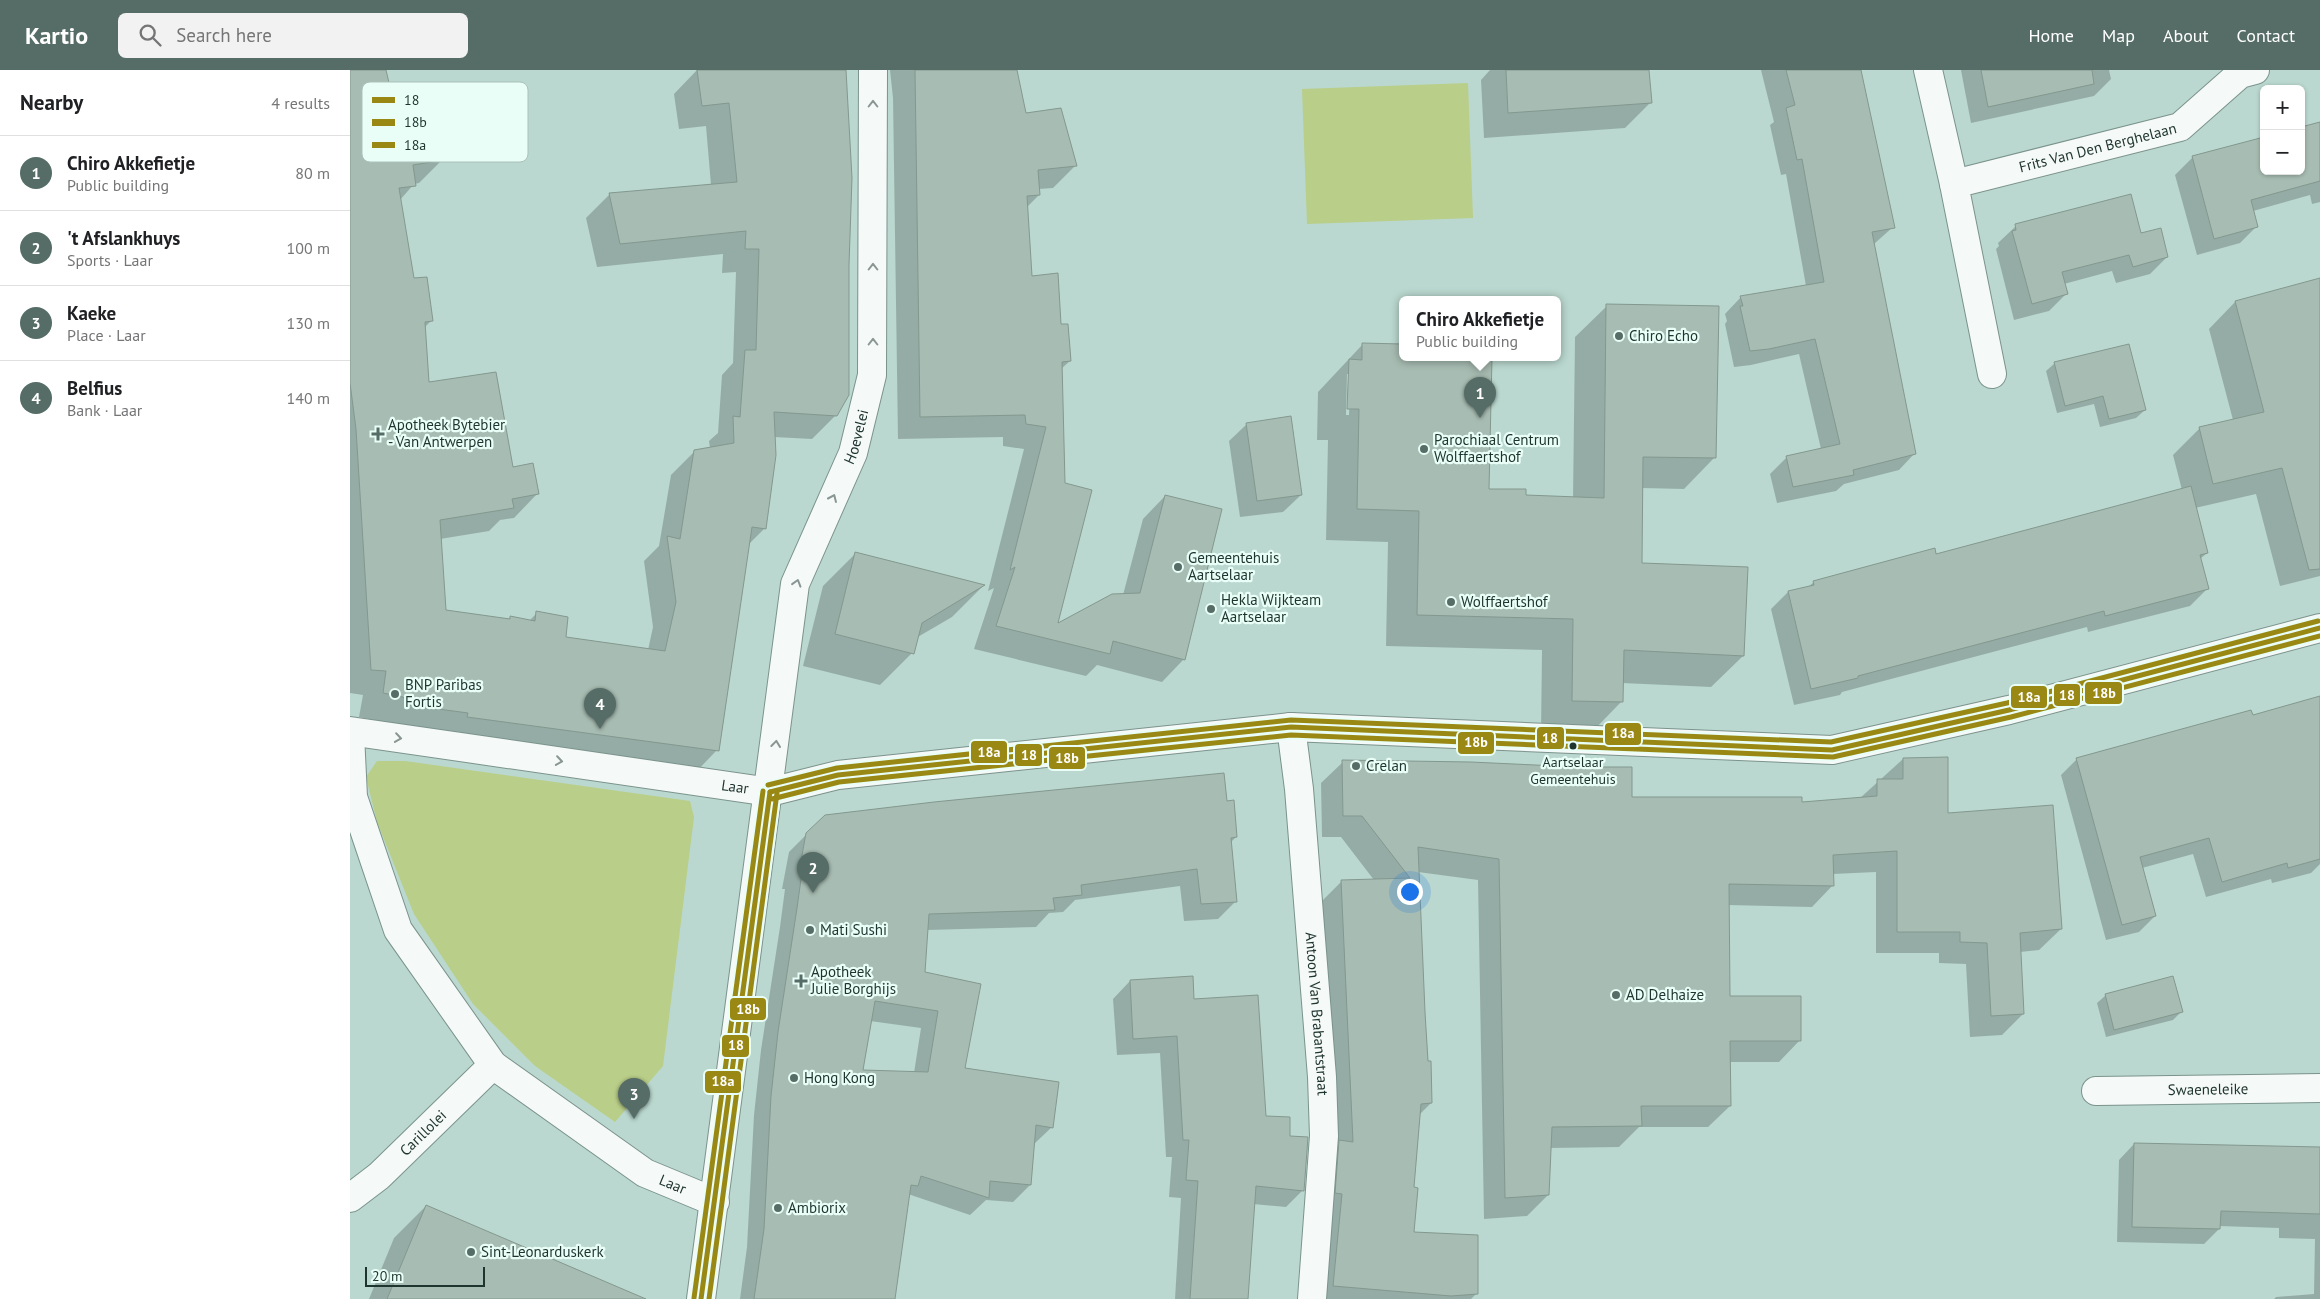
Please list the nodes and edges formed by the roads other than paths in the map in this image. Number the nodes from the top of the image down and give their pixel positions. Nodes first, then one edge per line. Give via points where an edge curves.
1 (873, 70) edge
2 (1928, 70) edge
3 (2255, 70) edge
4 (1954, 184) junction
5 (1992, 374) dead end
6 (2320, 628) edge
7 (1291, 727) junction
8 (350, 732) edge
9 (770, 792) junction
10 (494, 1065) junction
11 (2320, 1088) edge
12 (2096, 1091) dead end
13 (350, 1198) edge
14 (715, 1202) junction
15 (701, 1299) edge
16 (1312, 1299) edge

9 -> 1 street, Hoevelei via 796,584 853,453 872,375
2 - 4 street
3 - 4 street, Frits Van Den Berghelaan via 2240,74 2180,127
4 - 5 street
6 - 7 street via 2009,710 1832,750
7 - 9 street via 838,775
7 - 16 street, Antoon Van Brabantstraat via 1300,799 1322,1076 1324,1136
8 -> 9 street, Laar
8 - 10 street, Laar via 353,797 398,930
9 - 14 street, Laar
10 - 13 street, Carillolei via 379,1176
10 - 14 street, Laar via 644,1173
11 - 12 street, Swaeneleike
14 - 15 street, Laar

